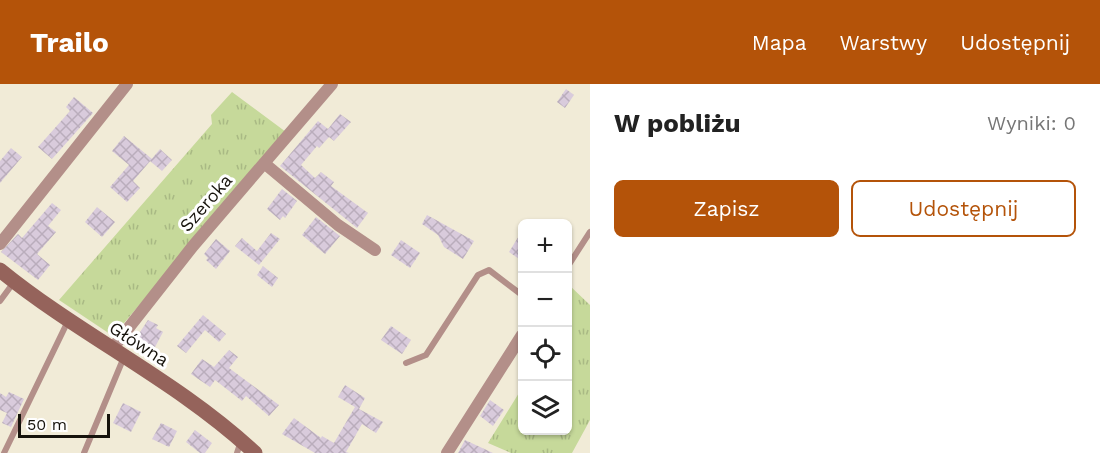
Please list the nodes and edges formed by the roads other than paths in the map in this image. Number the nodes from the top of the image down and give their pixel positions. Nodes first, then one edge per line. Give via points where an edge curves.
1 (127, 84) edge
2 (332, 84) edge
3 (264, 163) junction
4 (590, 232) edge
5 (0, 244) edge
6 (375, 250) dead end
7 (572, 259) edge
8 (0, 270) edge
9 (15, 282) junction
10 (518, 292) edge
11 (0, 301) edge
12 (68, 320) junction
13 (518, 341) edge
14 (118, 353) junction
15 (406, 363) dead end
16 (239, 447) edge
17 (4, 453) edge
18 (84, 453) edge
19 (255, 453) edge
20 (447, 453) edge

1 - 5 street
2 - 3 street, Szeroka
3 - 6 street via 338,225
3 - 14 street, Szeroka via 193,246
4 - 7 lane
8 - 9 main road, Główna
9 - 11 lane
9 - 12 main road, Główna
10 - 15 lane via 489,270 478,275 426,355
12 - 14 main road, Główna
12 - 17 lane
13 - 20 street
14 - 16 main road, Główna via 179,393
14 - 18 lane
16 - 19 main road, Główna

